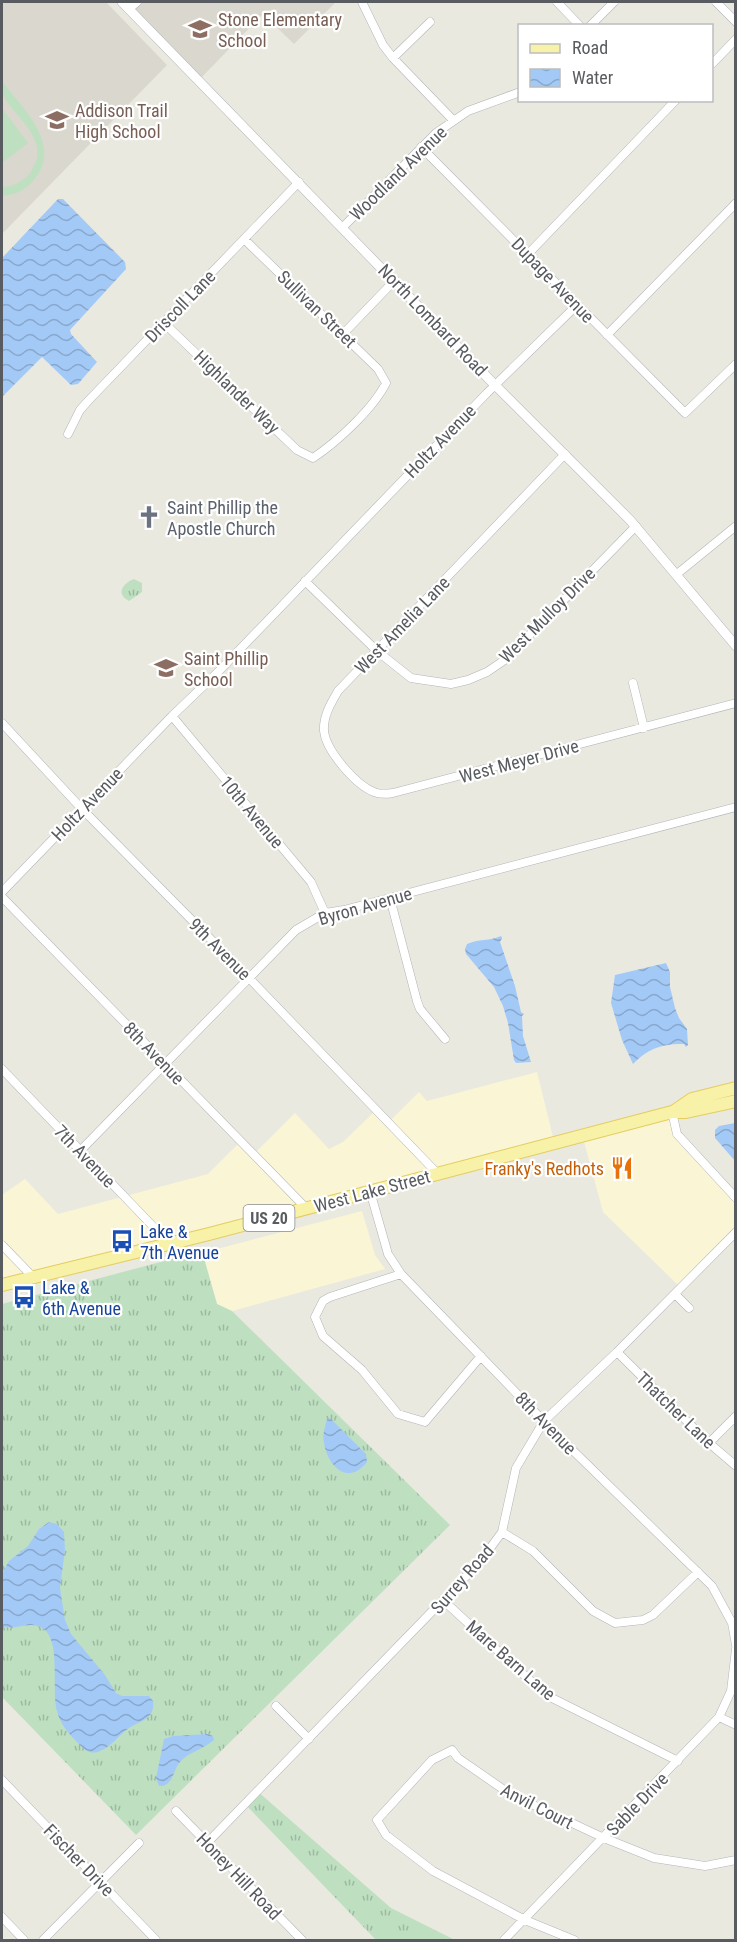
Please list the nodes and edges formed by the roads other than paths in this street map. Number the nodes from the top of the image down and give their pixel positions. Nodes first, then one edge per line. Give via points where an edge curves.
1 (122, 2) edge
2 (137, 2) edge
3 (362, 2) edge
4 (557, 2) edge
5 (614, 2) edge
6 (716, 2) edge
7 (129, 9) junction
8 (430, 22) dead end
9 (735, 22) edge
10 (578, 24) edge
11 (592, 24) edge
12 (735, 39) edge
13 (393, 58) junction
14 (713, 62) edge
15 (518, 92) edge
16 (674, 102) edge
17 (453, 120) junction
18 (421, 147) junction
19 (299, 182) junction
20 (735, 202) edge
21 (343, 227) junction
22 (244, 239) junction
23 (529, 254) junction
24 (395, 280) junction
25 (577, 304) junction
26 (164, 323) junction
27 (343, 334) junction
28 (607, 335) junction
29 (735, 364) edge
30 (386, 383) joint
31 (495, 385) junction
32 (68, 434) dead end
33 (565, 454) junction
34 (636, 526) junction
35 (735, 526) edge
36 (677, 574) junction
37 (305, 581) junction
38 (735, 646) edge
39 (377, 651) junction
40 (633, 682) dead end
41 (735, 703) edge
42 (172, 717) junction
43 (2, 723) edge
44 (644, 728) junction
45 (393, 793) joint
46 (735, 807) edge
47 (82, 809) junction
48 (2, 892) edge
49 (2, 897) edge
50 (390, 898) junction
51 (325, 913) junction
52 (248, 977) junction
53 (445, 1039) dead end
54 (164, 1064) junction
55 (2, 1069) edge
56 (735, 1088) edge
57 (735, 1101) edge
58 (672, 1113) junction
59 (80, 1151) junction
60 (438, 1174) junction
61 (370, 1191) junction
62 (735, 1198) edge
63 (306, 1208) junction
64 (735, 1232) edge
65 (168, 1242) junction
66 (2, 1245) edge
67 (400, 1274) junction
68 (34, 1278) junction
69 (2, 1285) edge
70 (675, 1294) junction
71 (689, 1308) dead end
72 (617, 1352) junction
73 (481, 1356) junction
74 (735, 1416) edge
75 (544, 1421) junction
76 (709, 1443) junction
77 (735, 1466) edge
78 (502, 1532) junction
79 (699, 1572) junction
80 (444, 1601) junction
81 (735, 1647) edge
82 (276, 1706) dead end
83 (719, 1717) junction
84 (735, 1725) edge
85 (309, 1739) junction
86 (678, 1761) junction
87 (2, 1780) edge
88 (176, 1811) dead end
89 (604, 1839) junction
90 (139, 1843) dead end
91 (207, 1843) junction
92 (735, 1860) edge
93 (100, 1882) junction
94 (2, 1917) edge
95 (525, 1920) junction
96 (24, 1941) edge
97 (43, 1941) edge
98 (156, 1941) edge
99 (302, 1941) edge
100 (504, 1941) edge
101 (574, 1941) edge

1 - 7 street, North Lombard Road
2 - 7 street
3 - 13 street via 380,41
4 - 10 street
5 - 11 street
6 - 9 street
7 - 19 street, North Lombard Road
8 - 13 street
12 - 14 street
13 - 17 street
15 - 17 street, Woodland Avenue
16 - 23 street
17 - 18 street, Woodland Avenue
18 - 21 street, Woodland Avenue
18 - 23 street, Dupage Avenue
19 - 21 street, North Lombard Road
19 - 22 street, Driscoll Lane
20 - 28 street
21 - 24 street, North Lombard Road
22 - 26 street, Driscoll Lane
22 - 27 street, Sullivan Street
23 - 25 street, Dupage Avenue
24 - 27 street
24 - 31 street, North Lombard Road
25 - 28 street, Dupage Avenue
25 - 31 street, Holtz Avenue
26 - 30 street, Highlander Way via 297,450 313,458 329,448 377,398
26 - 32 street, Driscoll Lane via 80,410
27 - 30 street, Sullivan Street via 378,369
28 - 29 street, Dupage Avenue via 685,413
31 - 33 street, North Lombard Road
31 - 37 street, Holtz Avenue
33 - 34 street, North Lombard Road
33 - 39 street, West Amelia Lane
34 - 36 street, North Lombard Road
34 - 39 street, West Mulloy Drive via 513,652 487,672 451,684 433,683 406,675
35 - 36 street
36 - 38 street, North Lombard Road
37 - 39 street, West Mulloy Drive
37 - 42 street, Holtz Avenue
39 - 45 street, West Amelia Lane via 338,691 324,722 324,734 331,750 358,781 374,792
40 - 44 street
41 - 44 street, West Meyer Drive
42 - 47 street, Holtz Avenue
42 - 51 street, 10th Avenue via 311,882
43 - 47 street, 9th Avenue
44 - 45 street, West Meyer Drive
46 - 50 street, Byron Avenue
47 - 48 street, Holtz Avenue
47 - 52 street, 9th Avenue
49 - 54 street, 8th Avenue
50 - 51 street, Byron Avenue
50 - 53 street via 420,1009
51 - 52 street, Byron Avenue via 296,930
52 - 54 street, Byron Avenue
52 - 60 street, 9th Avenue
54 - 59 street, Byron Avenue
54 - 63 street, 8th Avenue
55 - 59 street, 7th Avenue
56 - 58 main road, West Lake Street / US 20 via 692,1099
57 - 58 main road, West Lake Street / US 20
58 - 60 main road, West Lake Street / US 20
58 - 62 street via 677,1134
59 - 65 street, 7th Avenue
60 - 61 main road, West Lake Street / US 20
61 - 63 main road, West Lake Street / US 20
61 - 67 street, 8th Avenue via 388,1254
63 - 65 main road, West Lake Street / US 20
64 - 70 street, Surrey Road
65 - 68 main road, West Lake Street / US 20
66 - 68 street
67 - 73 street, 8th Avenue
67 - 73 street via 330,1297 323,1301 315,1317 323,1336 362,1370 398,1414 425,1422
68 - 69 main road, West Lake Street / US 20
70 - 71 street
70 - 72 street, Surrey Road
72 - 75 street, Surrey Road
72 - 76 street, Thatcher Lane
73 - 75 street, 8th Avenue
74 - 76 street
75 - 78 street, Surrey Road via 516,1468
75 - 79 street, 8th Avenue
76 - 77 street, Thatcher Lane
78 - 79 street via 533,1551 593,1611 615,1623 653,1615
78 - 80 street, Surrey Road
79 - 81 street, 8th Avenue via 728,1614
80 - 85 street, Surrey Road
80 - 86 street, Mare Barn Lane via 546,1695
81 - 83 street, Sable Drive via 731,1690
82 - 85 street
83 - 84 street
83 - 86 street, Sable Drive
85 - 91 street, Surrey Road
86 - 89 street, Sable Drive
87 - 93 street, Fischer Drive
88 - 91 street, Honey Hill Road
89 - 92 street, Anvil Court via 654,1858 705,1866
89 - 95 street, Sable Drive
89 - 95 street, Anvil Court via 510,1794 452,1750 432,1760 377,1820 386,1835 433,1871
90 - 93 street
91 - 99 street, Honey Hill Road
93 - 97 street
93 - 98 street, Fischer Drive
94 - 96 street
95 - 100 street, Sable Drive
95 - 101 street

